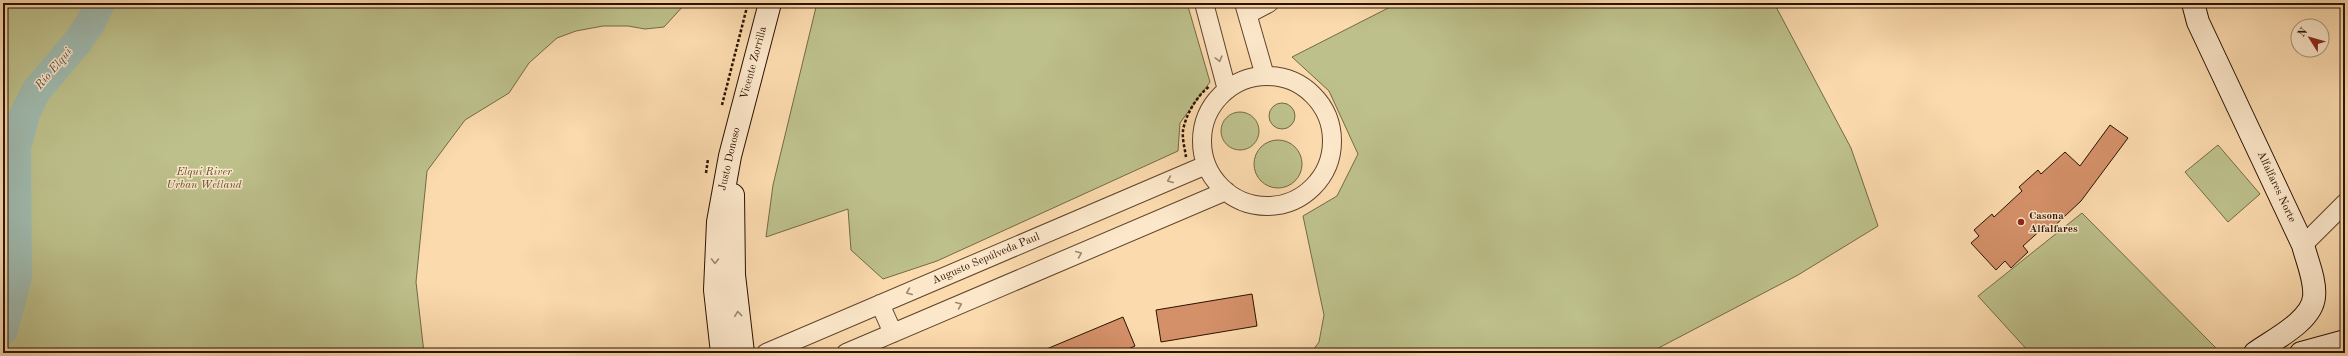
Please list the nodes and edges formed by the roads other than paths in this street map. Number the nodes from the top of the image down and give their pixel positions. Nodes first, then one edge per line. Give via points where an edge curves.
1 (770, 3) edge
2 (1204, 3) edge
3 (1269, 3) edge
4 (2193, 3) edge
5 (1246, 9) edge
6 (1265, 76) junction
7 (1221, 86) junction
8 (739, 122) junction
9 (1206, 165) junction
10 (1226, 191) junction
11 (2345, 203) edge
12 (2303, 245) junction
13 (880, 304) junction
14 (893, 333) junction
15 (2345, 341) edge
16 (722, 353) edge
17 (743, 353) edge
18 (766, 353) edge
19 (846, 353) edge
20 (2255, 353) edge
21 (2301, 353) edge

1 - 8 main road, Vicente Zorrilla
2 -> 7 street
3 - 5 street
4 - 12 main road, Alfalfares Norte via 2198,22
5 - 6 street
6 - 7 street
6 - 10 street via 1285,78 1303,87 1318,101 1328,119 1333,140 1328,163 1317,182 1300,197 1278,205 1256,205 1235,198
7 - 9 street via 1204,123 1201,143
8 -> 16 main road, Justo Donoso via 722,189 717,229 715,290
17 -> 8 main road, Justo Donoso via 737,312 733,237 735,160
9 - 10 street via 1218,184
9 -> 13 street, Augusto Sepúlveda Paul
14 -> 10 street
11 - 12 street
12 - 20 main road, Alfalfares Norte via 2313,284 2312,308 2304,319
13 - 14 street
13 - 18 street, Augusto Sepúlveda Paul
14 - 19 street
15 - 21 main road

